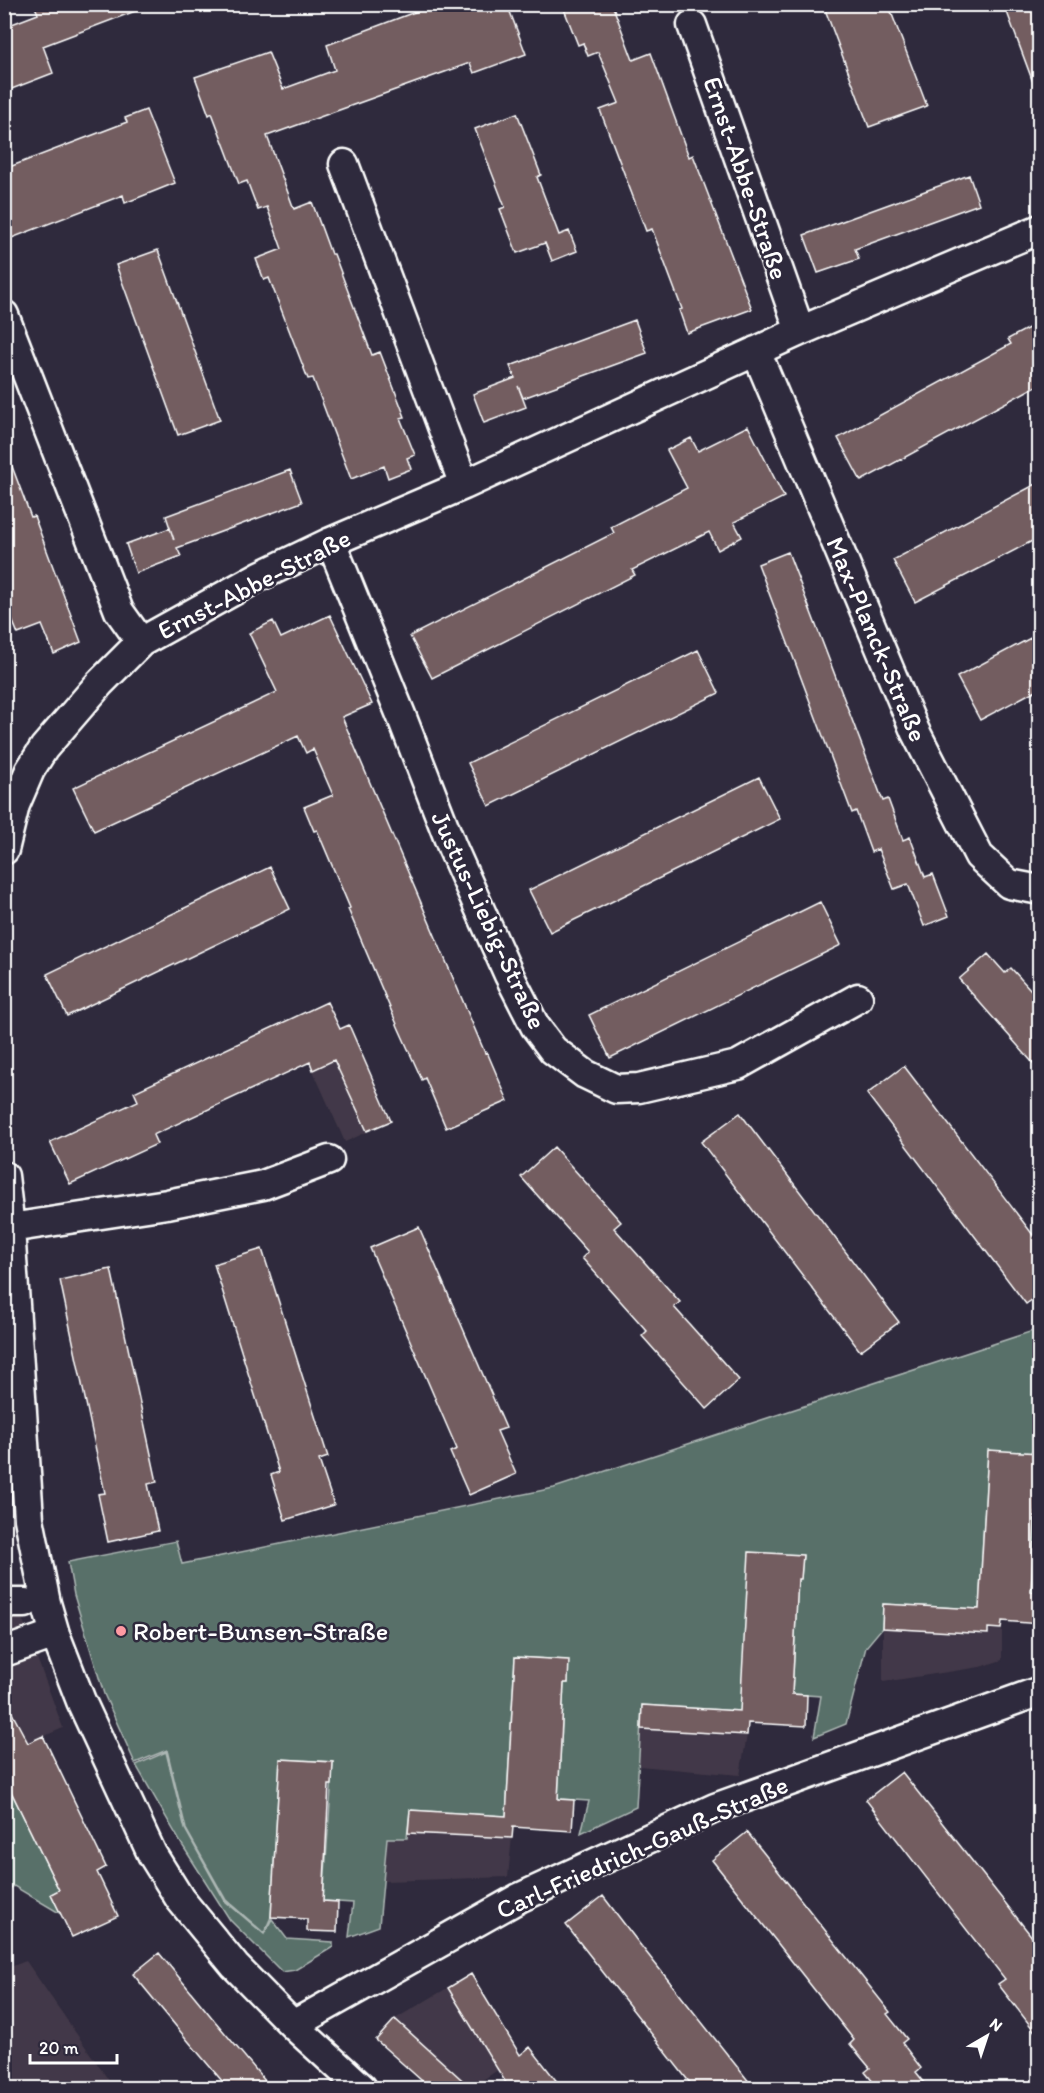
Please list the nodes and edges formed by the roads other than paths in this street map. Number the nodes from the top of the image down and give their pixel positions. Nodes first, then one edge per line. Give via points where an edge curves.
1 (692, 25) dead end
2 (344, 164) dead end
3 (1040, 229) edge
4 (4, 315) edge
5 (800, 331) junction
6 (756, 351) junction
7 (464, 485) junction
8 (331, 542) junction
9 (141, 642) junction
10 (4, 850) edge
11 (1040, 890) edge
12 (858, 998) dead end
13 (329, 1160) dead end
14 (4, 1176) edge
15 (10, 1228) junction
16 (55, 1634) junction
17 (4, 1652) edge
18 (1040, 1691) edge
19 (294, 2025) junction
20 (363, 2088) edge

1 - 5 street, Ernst-Abbe-Straße
2 - 7 street
3 - 5 street, Ernst-Abbe-Straße
4 - 9 street, Ernst-Abbe-Straße via 119,610
5 - 6 street, Ernst-Abbe-Straße
6 - 7 street, Ernst-Abbe-Straße
6 - 11 street, Max-Planck-Straße via 915,731 979,856 1009,884
7 - 8 street, Ernst-Abbe-Straße
8 - 9 street, Ernst-Abbe-Straße
8 - 12 street, Justus-Liebig-Straße via 452,847 509,975 535,1026 553,1050 585,1074 616,1089 639,1088 738,1065
9 - 10 street via 44,747 15,805
13 - 15 street via 263,1185
14 - 15 street
15 - 16 street via 28,1513
16 - 17 street
16 - 19 street via 132,1815 162,1871 235,1966
18 - 19 street, Carl-Friedrich-Gauß-Straße via 715,1808 519,1898
19 - 20 street

